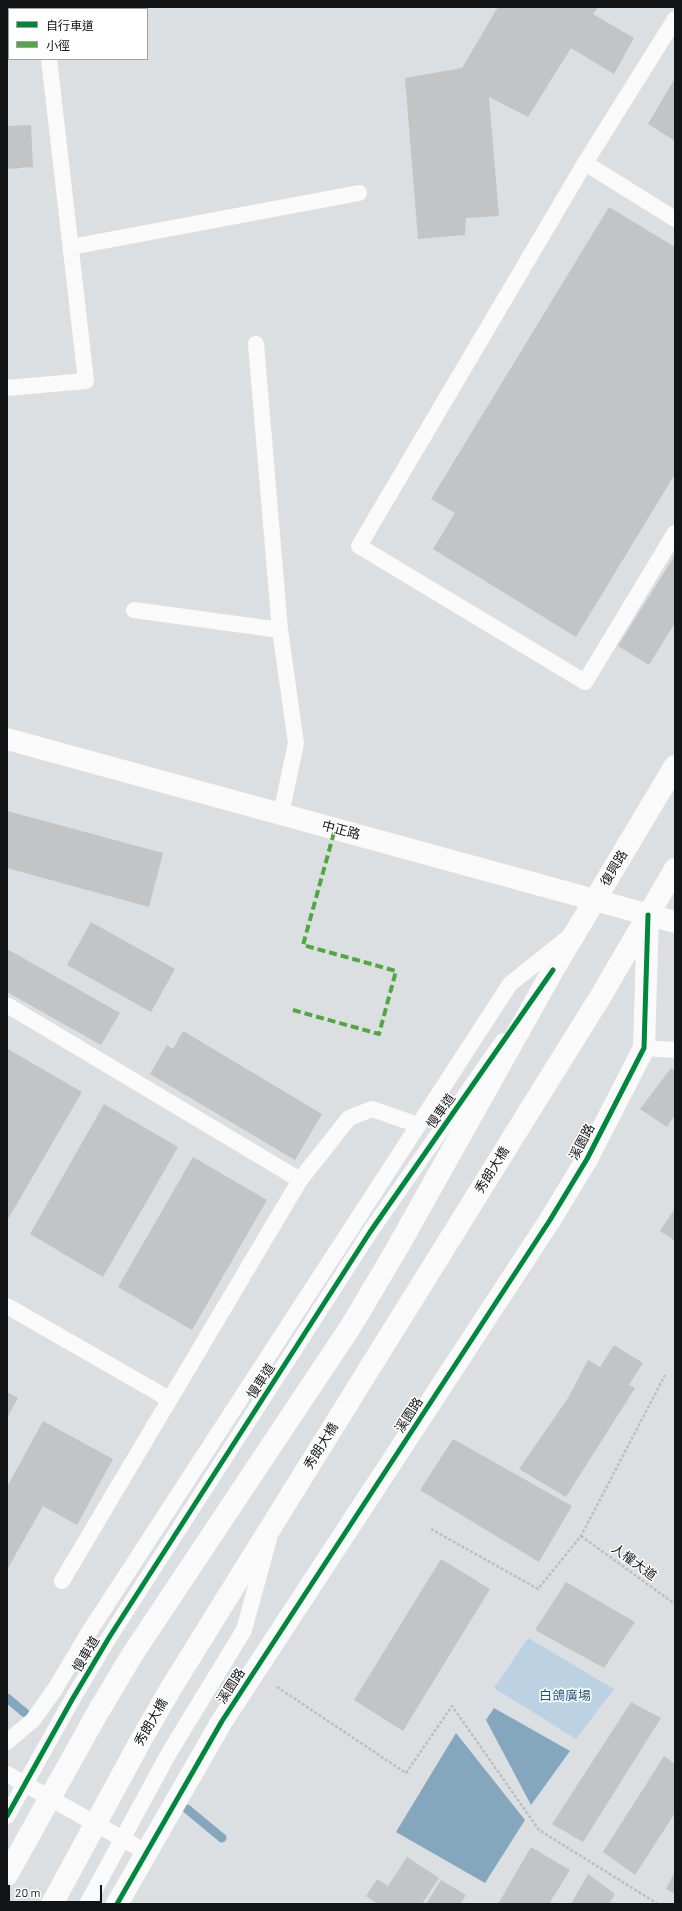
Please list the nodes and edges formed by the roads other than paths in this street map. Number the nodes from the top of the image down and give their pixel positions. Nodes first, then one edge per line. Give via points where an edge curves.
1 (675, 19) edge
2 (49, 60) edge
3 (585, 163) junction
4 (360, 192) dead end
5 (675, 219) edge
6 (71, 247) junction
7 (256, 344) dead end
8 (7, 388) edge
9 (675, 533) edge
10 (134, 610) dead end
11 (280, 630) junction
12 (7, 739) edge
13 (675, 766) edge
14 (281, 814) junction
15 (675, 869) edge
16 (595, 900) junction
17 (648, 914) junction
18 (675, 922) edge
19 (576, 931) junction
20 (553, 970) junction
21 (7, 1005) edge
22 (644, 1048) junction
23 (675, 1050) edge
24 (418, 1125) junction
25 (300, 1180) junction
26 (7, 1306) edge
27 (169, 1399) junction
28 (275, 1520) junction
29 (62, 1581) dead end
30 (7, 1742) edge
31 (7, 1774) edge
32 (7, 1816) edge
33 (146, 1852) junction
34 (7, 1875) edge
35 (52, 1904) edge
36 (87, 1904) edge
37 (117, 1904) edge

1 - 3 lane
2 - 6 lane
3 - 5 lane
3 - 9 lane via 359,546 585,682
4 - 6 lane
6 - 8 lane via 86,381
7 - 11 lane
10 - 11 lane
11 - 14 lane via 296,743
12 - 14 main road, 中正路
13 - 16 main road, 復興路
14 - 16 main road, 中正路
15 - 17 main road
16 - 17 main road, 中正路
16 - 19 main road, 復興路
17 - 18 main road, 中正路
17 - 22 main road, 溪園路
17 - 28 main road, 秀朗大橋 via 602,994
19 - 20 main road, 復興路
19 - 24 lane via 510,984
20 - 32 lane, 慢車道 via 370,1232 115,1630 73,1698
20 - 34 main road via 395,1252 350,1326 132,1655
21 - 25 lane
22 - 23 lane
22 - 33 main road, 溪園路 via 587,1159 550,1220 222,1720
24 - 25 lane via 372,1109 349,1118
24 - 30 lane via 55,1689 33,1720
25 - 27 lane
26 - 27 lane
27 - 29 lane
28 - 35 main road, 秀朗大橋 via 142,1738
28 - 36 lane via 244,1630 169,1753
31 - 33 lane
33 - 37 main road, 溪園路

